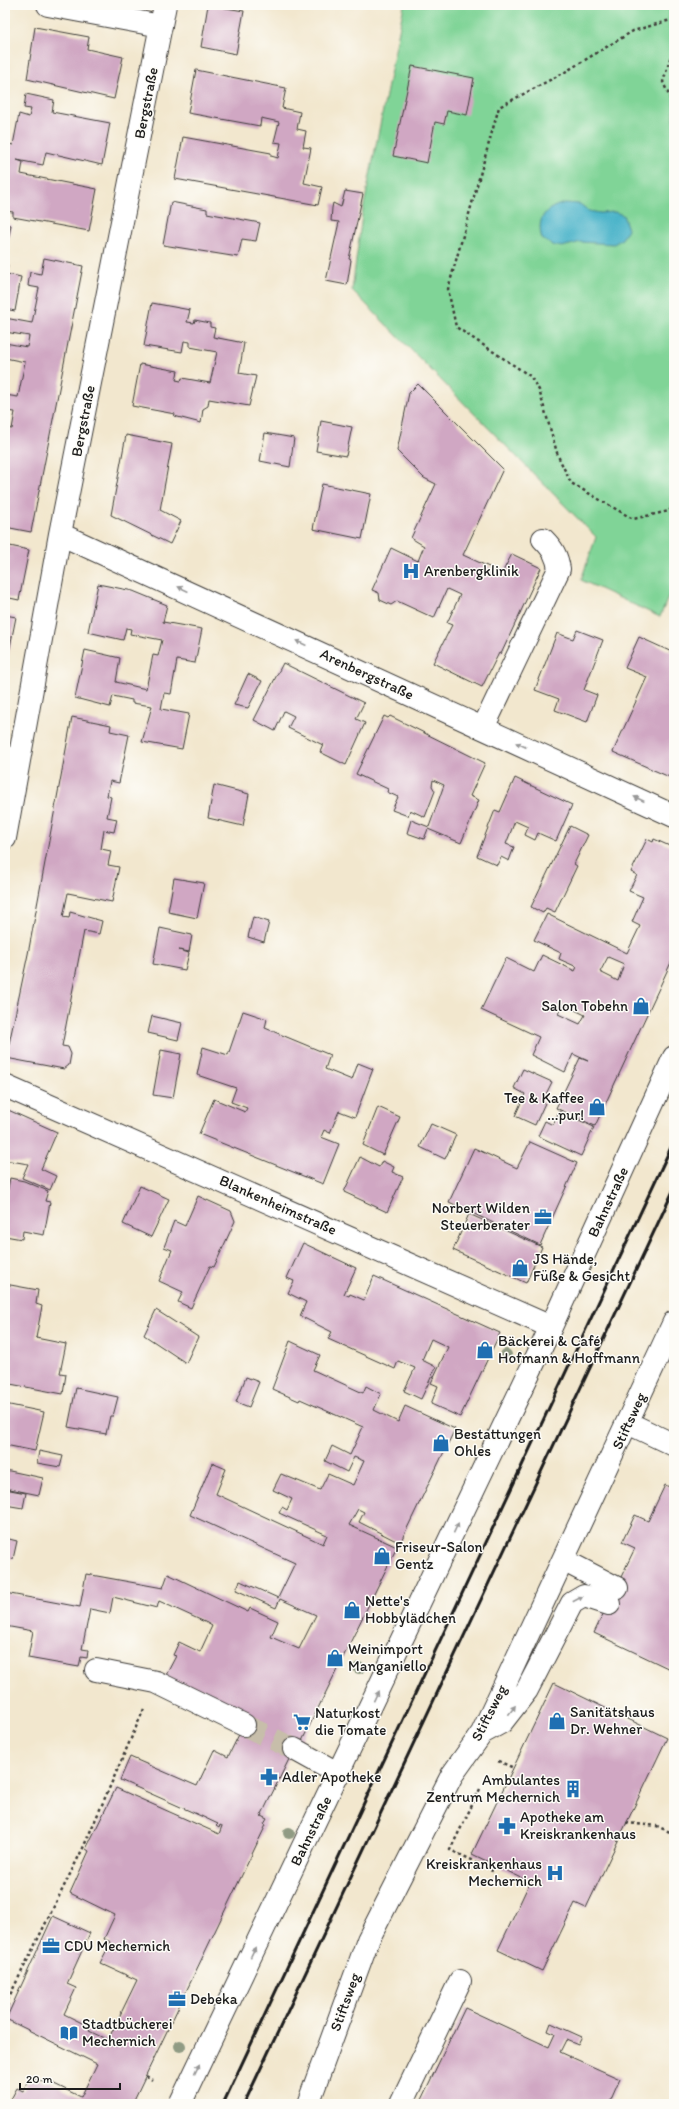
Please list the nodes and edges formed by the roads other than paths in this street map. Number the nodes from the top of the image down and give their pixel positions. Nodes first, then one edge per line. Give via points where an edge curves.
1 (48, 5) edge
2 (165, 5) edge
3 (161, 26) junction
4 (60, 534) junction
5 (543, 539) dead end
6 (483, 728) junction
7 (674, 816) edge
8 (5, 838) edge
9 (674, 1057) edge
10 (5, 1086) edge
11 (674, 1322) edge
12 (551, 1327) junction
13 (628, 1423) junction
14 (674, 1445) edge
15 (563, 1560) junction
16 (96, 1670) dead end
17 (244, 1725) tunnel mouth
18 (482, 1733) junction
19 (294, 1749) tunnel mouth
20 (339, 1774) junction
21 (460, 1981) dead end
22 (180, 2104) edge
23 (308, 2104) edge
24 (401, 2104) edge

1 - 3 street
2 - 3 street, Bergstraße
3 - 4 street, Bergstraße
6 -> 4 street, Arenbergstraße
4 - 8 street, Bergstraße
5 - 6 street via 557,557 559,569
7 -> 6 street, Arenbergstraße
9 - 12 street, Bahnstraße
10 - 12 street, Blankenheimstraße
11 - 13 street, Stiftsweg
20 -> 12 street, Bahnstraße
13 - 14 street
13 - 15 street, Stiftsweg
15 - 18 street, Stiftsweg
18 -> 15 street via 502,1722 527,1690 572,1603 584,1596 613,1596
16 - 17 street via 156,1682
18 - 23 street, Stiftsweg via 452,1775 368,1940
19 - 20 street
22 -> 20 street, Bahnstraße
21 - 24 street

